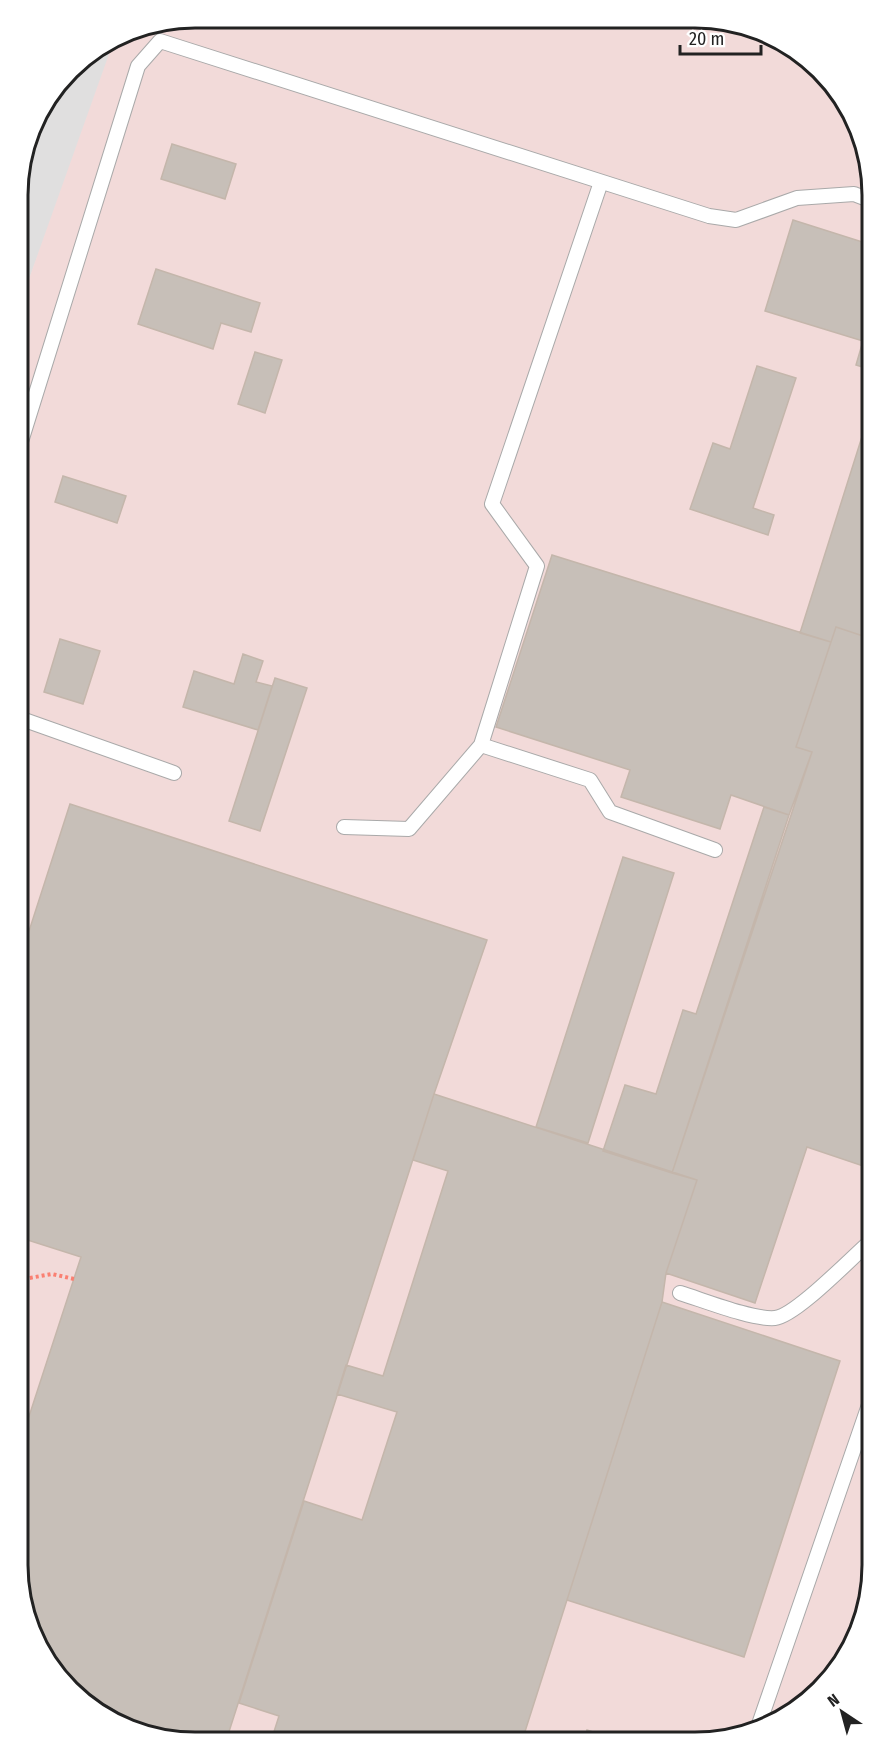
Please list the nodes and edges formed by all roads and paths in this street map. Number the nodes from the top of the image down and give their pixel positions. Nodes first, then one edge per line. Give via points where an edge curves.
1 (601, 182) junction
2 (862, 197) edge
3 (28, 419) edge
4 (28, 721) edge
5 (481, 746) junction
6 (174, 773) dead end
7 (344, 827) dead end
8 (715, 850) dead end
9 (861, 1250) edge
10 (28, 1278) edge
11 (74, 1279) dead end
12 (680, 1293) dead end
13 (861, 1428) edge
14 (761, 1717) edge

1 - 2 lane via 709,216 736,220 797,198 854,194
1 - 3 lane via 160,41 138,66
1 - 5 lane via 492,504 537,566
4 - 6 lane
5 - 7 lane via 409,829
5 - 8 lane via 590,780 610,812
9 - 12 lane via 805,1300 776,1318 760,1317
10 - 11 path via 52,1274
13 - 14 lane

